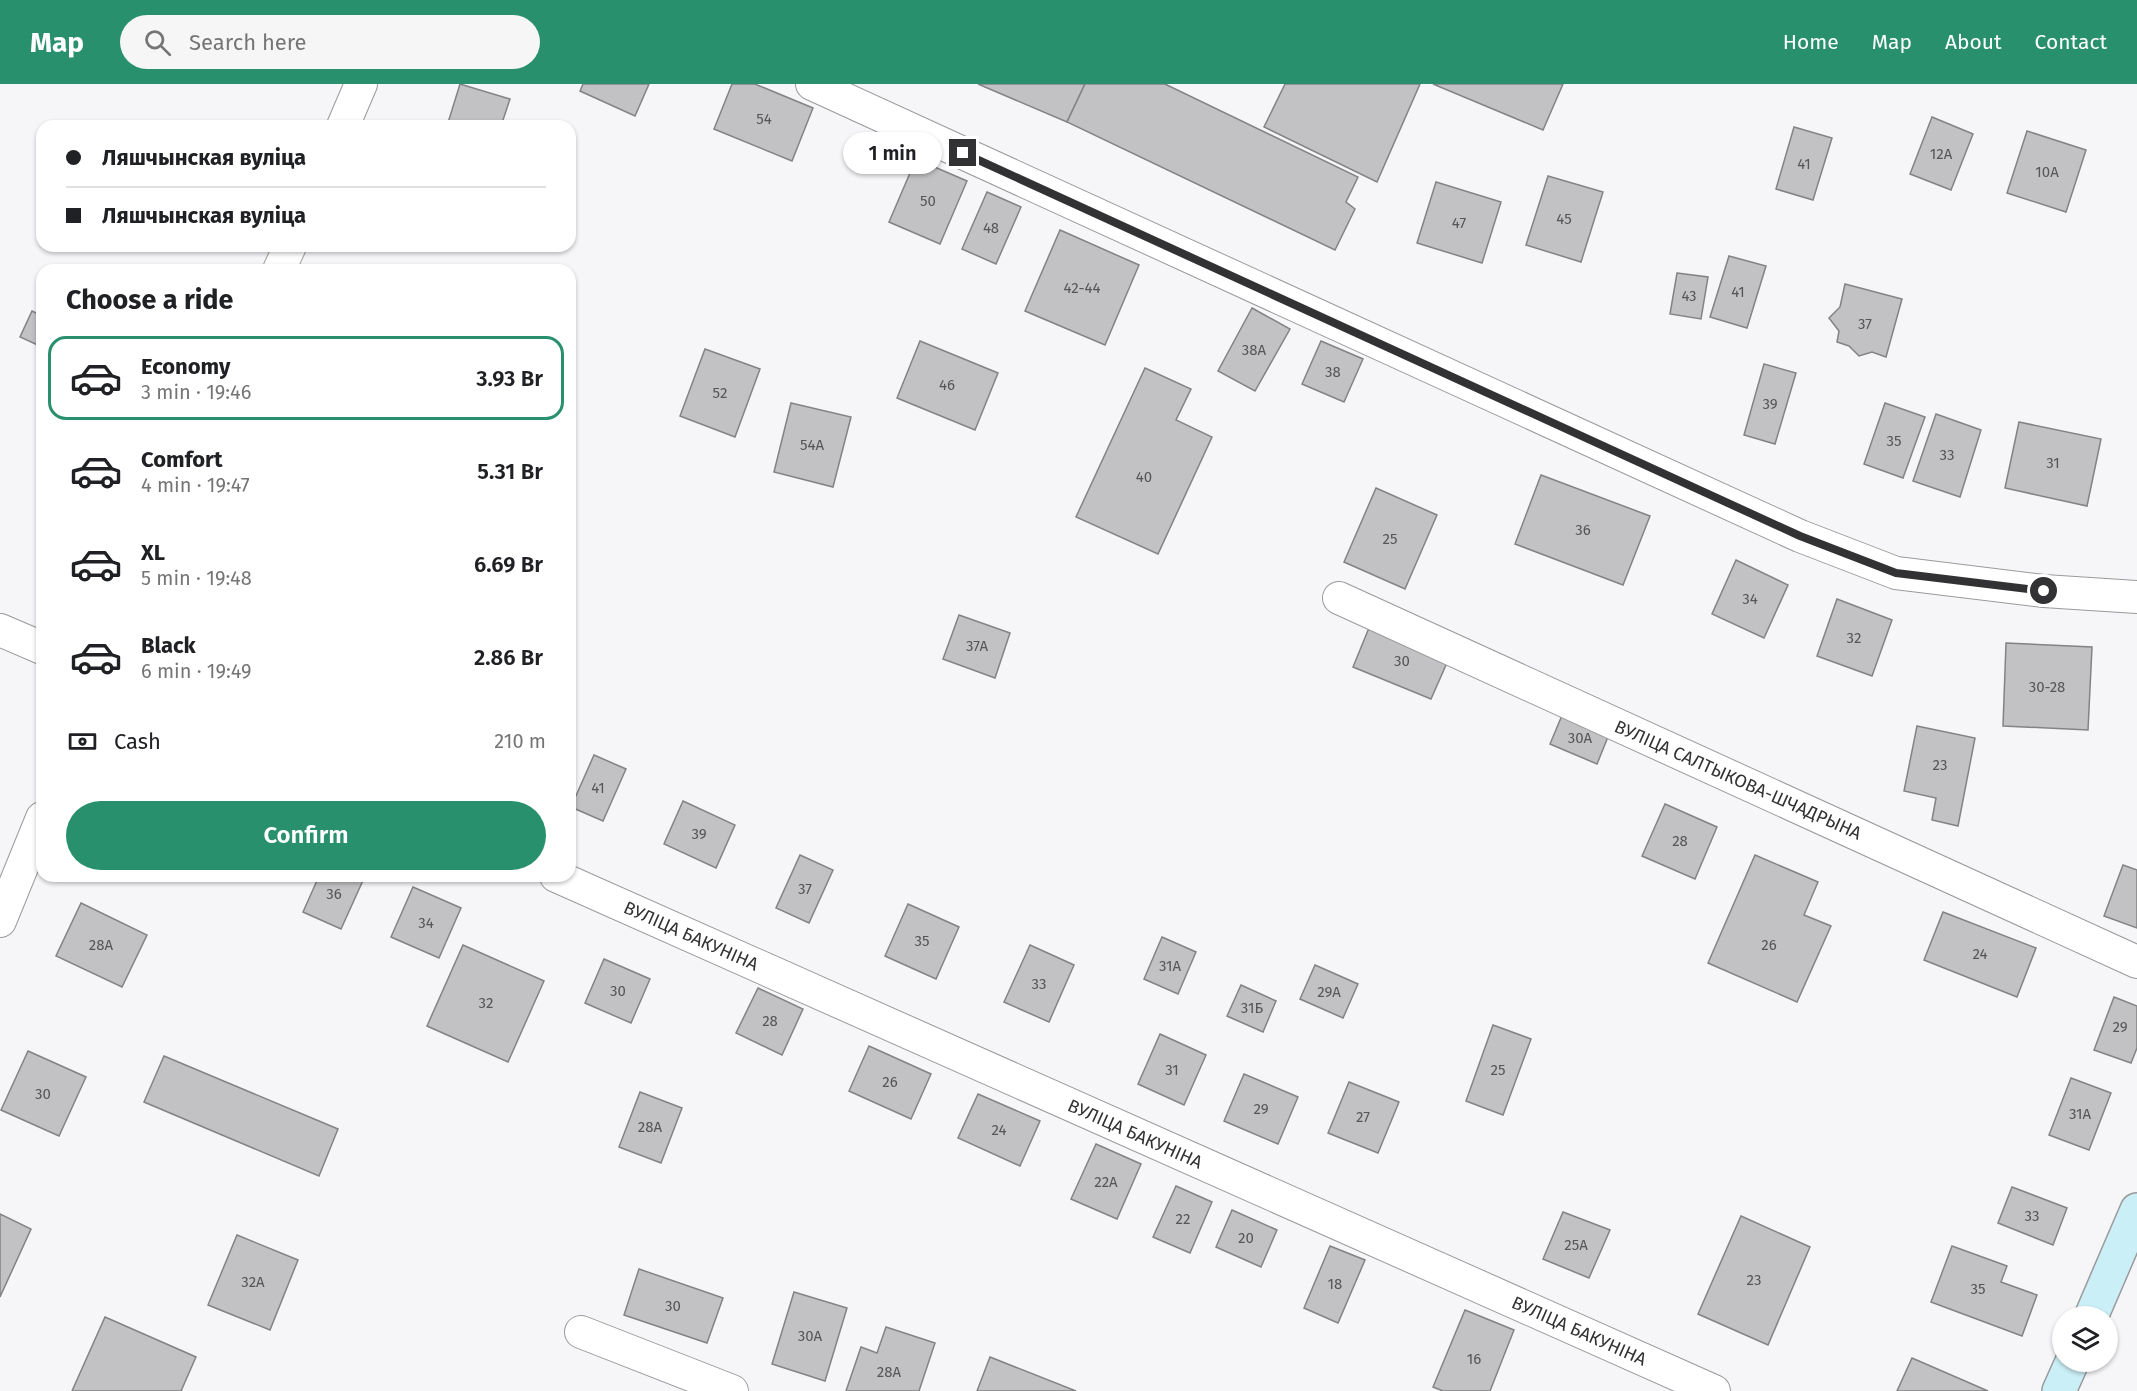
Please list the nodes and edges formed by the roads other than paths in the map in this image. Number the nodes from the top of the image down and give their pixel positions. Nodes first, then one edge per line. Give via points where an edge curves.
1 (361, 84) edge
2 (813, 84) edge
3 (346, 120) edge
4 (2137, 597) edge
5 (1339, 598) dead end
6 (0, 630) edge
7 (36, 645) edge
8 (36, 833) edge
9 (569, 882) edge
10 (0, 921) edge
11 (2137, 962) edge
12 (2137, 1210) edge
13 (2096, 1306) edge
14 (581, 1332) dead end
15 (2068, 1372) edge
16 (732, 1391) edge
17 (1714, 1391) edge
18 (2059, 1391) edge

1 - 3 street
2 - 4 street via 1800,536 1896,573 2044,591
5 - 11 street, ВУЛІЦА САЛТЫКОВА-ШЧАДРЫНА
6 - 7 street
8 - 10 street
9 - 17 street, ВУЛІЦА БАКУНІНА
12 - 13 street
14 - 16 street
15 - 18 street

